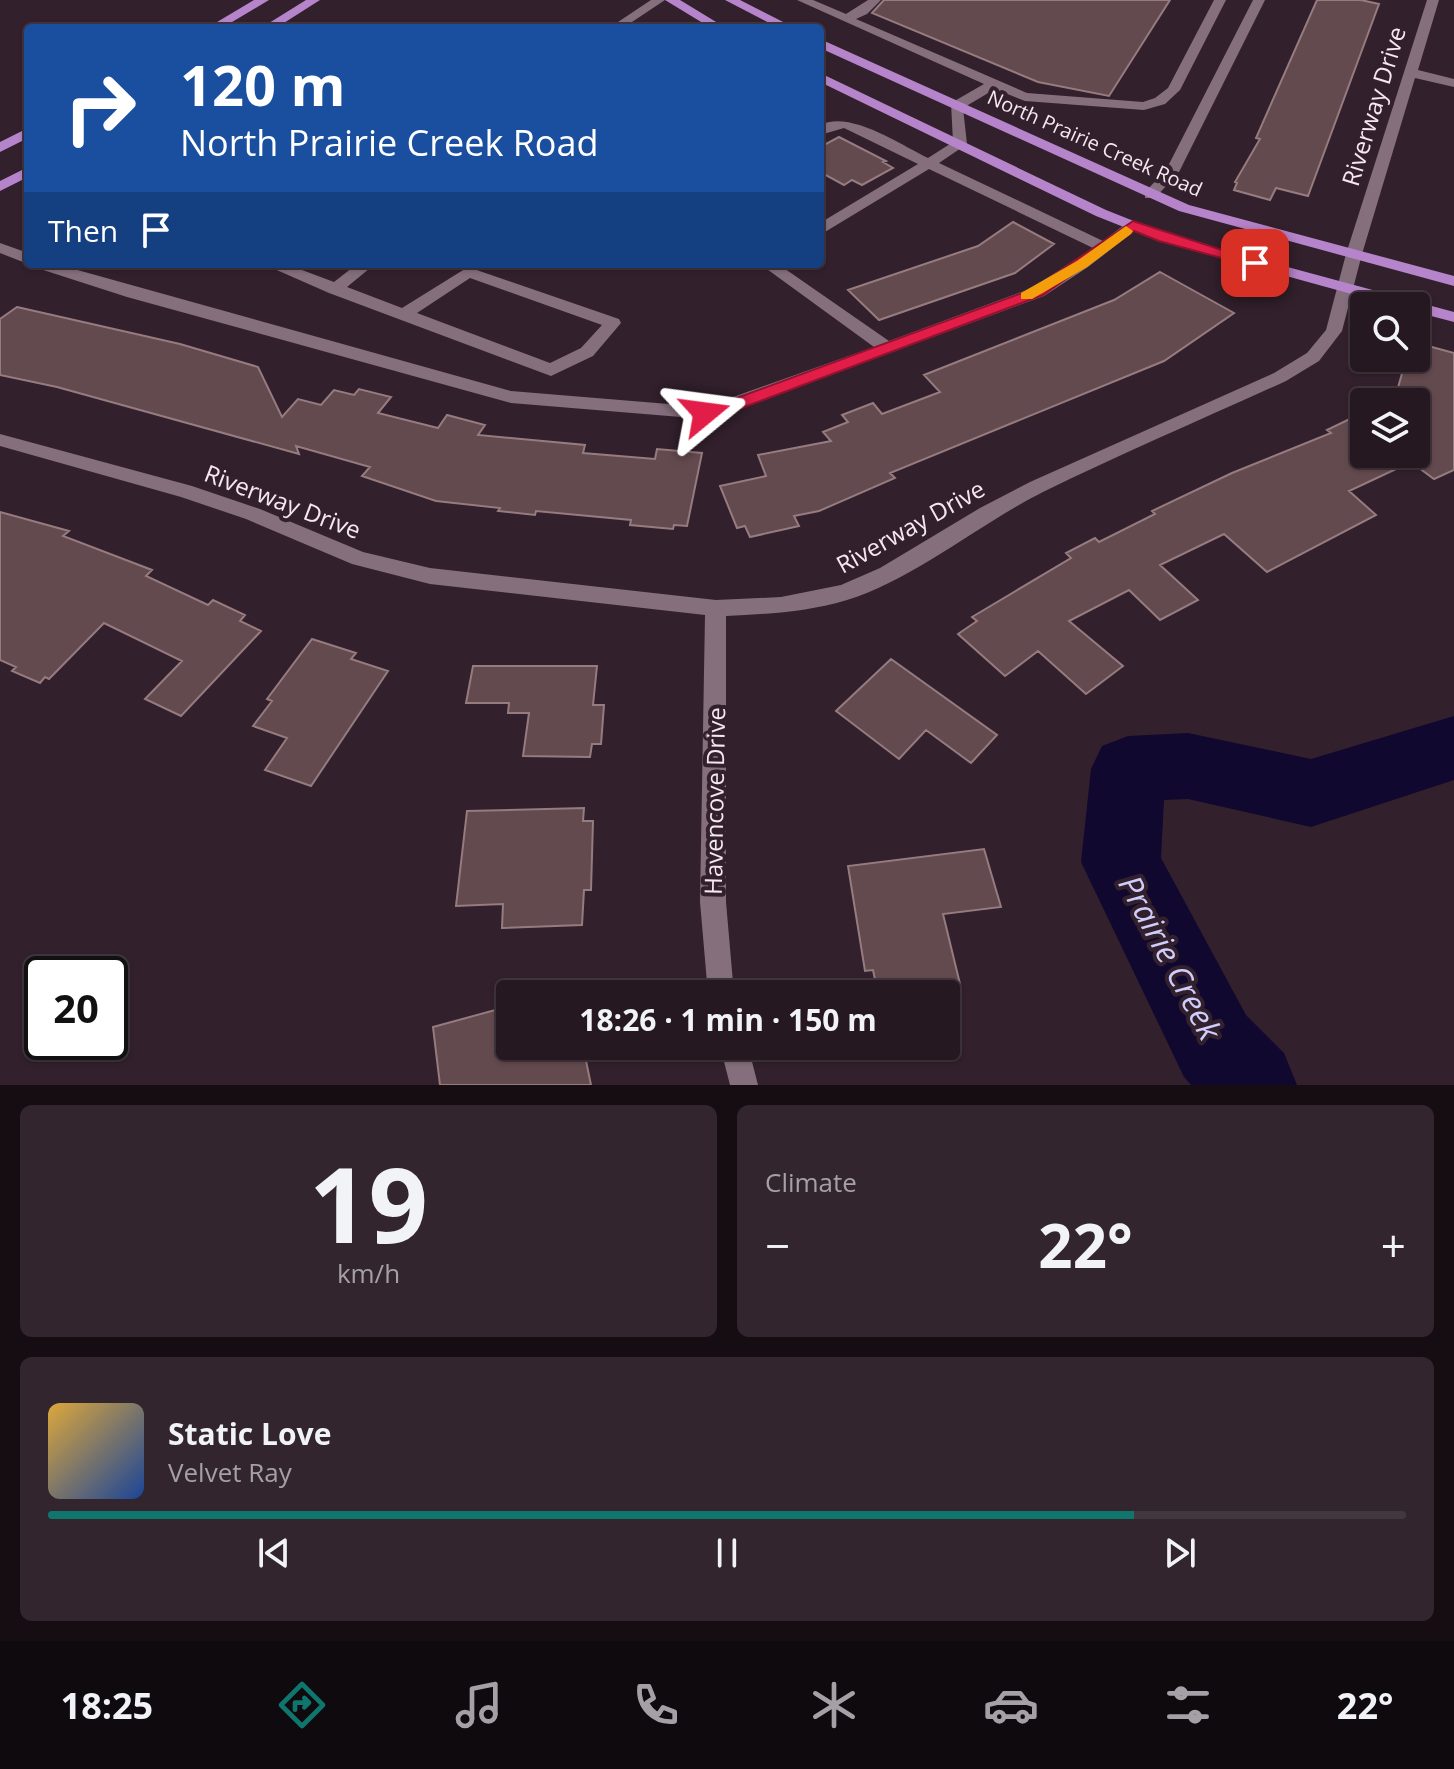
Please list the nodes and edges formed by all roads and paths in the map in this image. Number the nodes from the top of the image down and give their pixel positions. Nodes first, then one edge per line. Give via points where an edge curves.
1 (263, 0) edge
2 (314, 0) edge
3 (659, 0) edge
4 (671, 0) edge
5 (731, 0) edge
6 (803, 0) edge
7 (875, 0) edge
8 (1220, 0) edge
9 (1259, 0) edge
10 (1433, 0) edge
11 (845, 19) junction
12 (220, 24) edge
13 (274, 24) edge
14 (621, 24) edge
15 (713, 24) edge
16 (781, 24) edge
17 (824, 45) edge
18 (1412, 73) junction
19 (824, 79) edge
20 (1454, 83) edge
21 (994, 84) junction
22 (956, 106) junction
23 (824, 129) edge
24 (24, 134) edge
25 (960, 144) junction
26 (0, 148) edge
27 (930, 163) junction
28 (24, 175) edge
29 (0, 187) edge
30 (1150, 195) junction
31 (1133, 225) junction
32 (824, 228) edge
33 (1104, 247) junction
34 (0, 248) edge
35 (1354, 254) junction
36 (24, 257) edge
37 (53, 268) edge
38 (281, 268) edge
39 (362, 268) edge
40 (774, 268) edge
41 (1454, 281) edge
42 (1345, 287) junction
43 (335, 289) junction
44 (1363, 292) edge
45 (1430, 310) edge
46 (403, 315) junction
47 (1454, 317) edge
48 (888, 348) junction
49 (0, 440) edge
50 (716, 608) junction
51 (720, 980) edge
52 (738, 1060) edge
53 (744, 1085) edge

1 - 12 main road
2 - 13 main road
3 - 14 street
4 - 15 main road
5 - 16 main road
6 - 11 street
7 - 11 street
8 - 21 street via 1173,90 1160,101 1123,106 1025,97
9 - 30 street via 1172,172
10 - 18 street, Riverway Drive
11 - 21 street
17 - 22 main road, North Prairie Creek Road
18 - 20 street
18 - 35 street, Riverway Drive
19 - 25 main road
21 - 22 street
22 - 25 street
22 - 30 main road, North Prairie Creek Road
23 - 27 street via 846,124
24 - 26 main road
25 - 27 street
25 - 31 main road
27 - 32 street
27 - 33 street
28 - 29 main road
30 - 35 main road, North Prairie Creek Road
31 - 33 street
31 - 42 main road
33 - 48 street via 1038,292
34 - 36 street
35 - 41 main road, North Prairie Creek Road
35 - 42 street, Riverway Drive
37 - 48 street via 511,397 705,413
38 - 43 street
39 - 43 street
40 - 48 street
42 - 44 main road
42 - 50 street, Riverway Drive via 1334,331 1313,357 1280,377 1037,487 887,574 844,593 781,605
43 - 46 street
45 - 47 main road
46 - 46 street via 551,370 587,352 613,323 468,272
49 - 50 street, Riverway Drive via 185,491 359,559 430,576
50 - 51 street, Havencove Drive via 713,902
52 - 53 street

